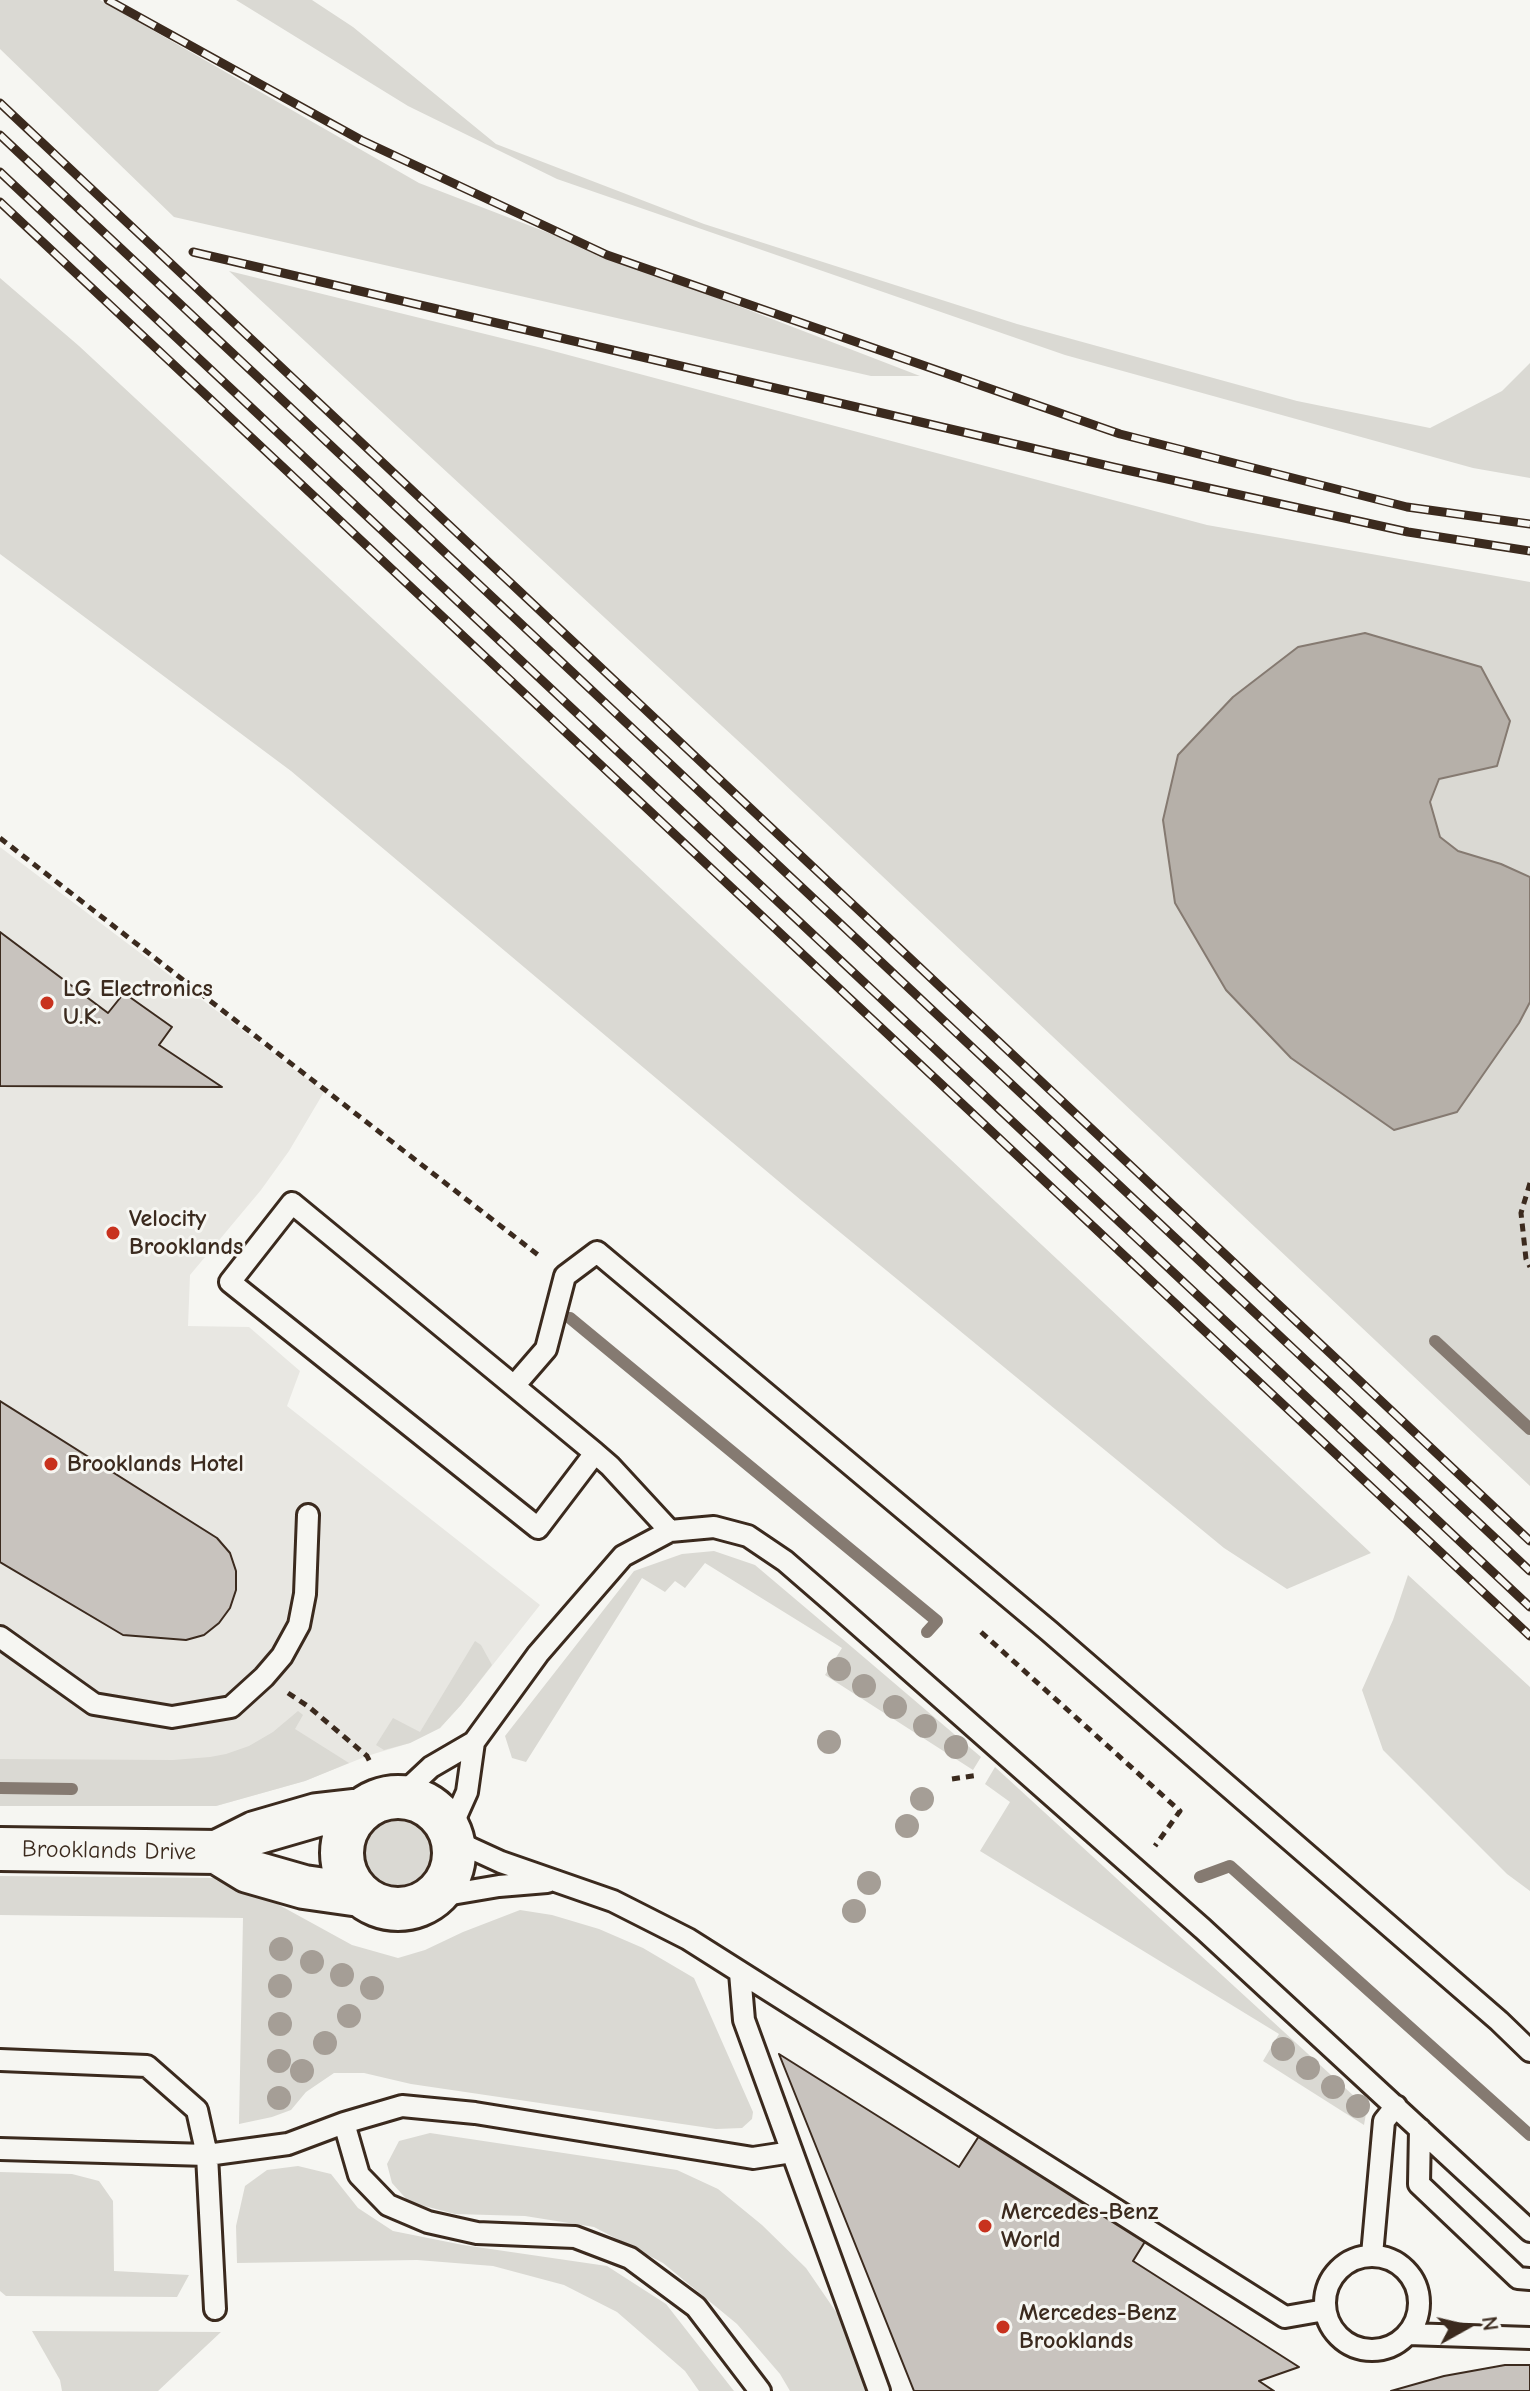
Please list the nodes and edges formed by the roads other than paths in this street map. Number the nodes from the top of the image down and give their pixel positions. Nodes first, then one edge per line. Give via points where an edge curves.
1 (514, 1386) junction
2 (595, 1453) junction
3 (308, 1515) dead end
4 (670, 1531) junction
5 (0, 1637) edge
6 (474, 1742) junction
7 (400, 1796) junction
8 (361, 1810) junction
9 (451, 1835) junction
10 (0, 1849) edge
11 (217, 1852) junction
12 (555, 1882) junction
13 (360, 1895) junction
14 (434, 1897) junction
15 (740, 1973) junction
16 (1530, 2051) edge
17 (0, 2060) edge
18 (1396, 2106) junction
19 (344, 2123) junction
20 (1420, 2129) junction
21 (0, 2149) edge
22 (792, 2152) junction
23 (207, 2155) junction
24 (1530, 2231) edge
25 (1372, 2255) junction
26 (1530, 2279) edge
27 (215, 2309) dead end
28 (1325, 2310) junction
29 (1408, 2334) junction
30 (1530, 2338) edge
31 (760, 2391) edge
32 (879, 2391) edge

1 - 2 lane
1 - 2 lane via 292,1203 230,1282 538,1528
1 - 16 lane via 546,1349 565,1276 597,1252 1049,1631
2 - 4 lane
3 - 5 lane via 299,1625 282,1656 231,1707 172,1717 94,1704
4 - 6 lane via 623,1556 538,1654
4 - 18 lane via 714,1527 748,1536 785,1561
6 - 7 lane via 431,1767
6 - 9 lane via 467,1792
7 - 8 street
7 - 9 street via 430,1806
8 - 11 street, Brooklands Drive via 317,1815 255,1833
8 - 13 street via 342,1843 348,1880
9 - 12 lane via 501,1862
9 - 14 street via 454,1861
10 - 11 street, Brooklands Drive
11 - 13 street, Brooklands Drive via 248,1871
12 - 14 lane
12 - 15 lane via 613,1901
13 - 14 street via 397,1910
15 - 22 lane via 744,2020
15 - 28 lane via 1285,2317
17 - 23 lane via 147,2066 197,2110
18 - 20 lane
18 - 25 lane via 1384,2121
19 - 22 lane via 402,2106 753,2158
19 - 23 lane via 288,2144
19 - 31 lane via 359,2175 388,2205 428,2222 477,2233 575,2237 630,2258 696,2307
20 - 24 lane
20 - 26 lane via 1419,2184 1518,2278
21 - 23 lane
22 - 32 lane
23 - 27 lane
25 - 28 lane via 1342,2266 1326,2292
25 - 29 lane via 1401,2265 1412,2276 1419,2306
28 - 29 lane via 1339,2336 1367,2350 1396,2344
29 - 30 lane

